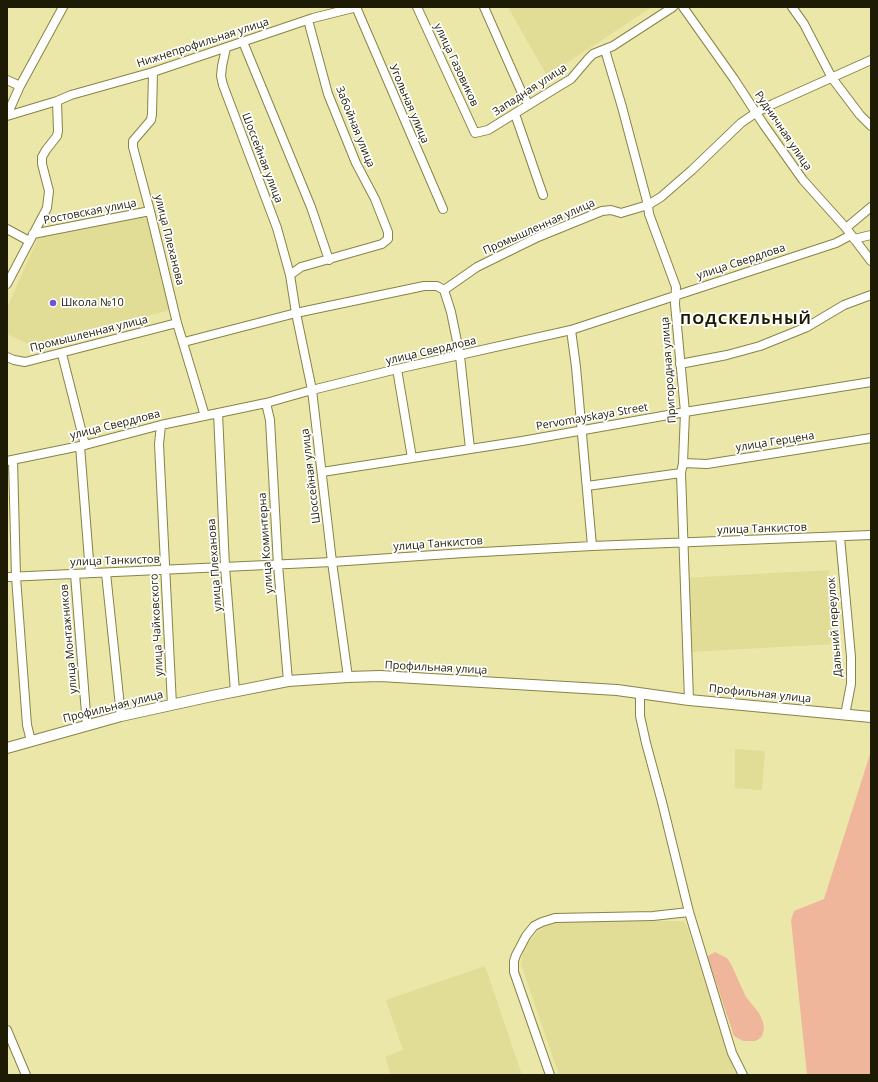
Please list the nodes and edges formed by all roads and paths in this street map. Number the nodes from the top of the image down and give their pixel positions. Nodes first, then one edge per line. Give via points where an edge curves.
1 (63, 7) edge
2 (356, 7) edge
3 (417, 7) edge
4 (484, 7) edge
5 (673, 7) edge
6 (683, 7) edge
7 (792, 7) edge
8 (308, 20) junction
9 (243, 42) junction
10 (226, 48) junction
11 (605, 50) junction
12 (871, 60) edge
13 (153, 72) junction
14 (832, 78) junction
15 (7, 80) edge
16 (20, 86) junction
17 (57, 101) junction
18 (529, 105) junction
19 (757, 112) junction
20 (515, 114) junction
21 (7, 115) edge
22 (871, 126) edge
23 (475, 132) joint
24 (543, 195) dead end
25 (648, 205) junction
26 (871, 207) edge
27 (443, 209) dead end
28 (150, 211) junction
29 (846, 228) junction
30 (7, 229) edge
31 (871, 235) edge
32 (853, 237) junction
33 (31, 238) junction
34 (329, 260) junction
35 (871, 261) edge
36 (290, 275) junction
37 (7, 284) edge
38 (444, 290) junction
39 (676, 295) junction
40 (871, 295) edge
41 (296, 313) junction
42 (177, 323) junction
43 (571, 330) junction
44 (184, 342) junction
45 (62, 354) junction
46 (460, 356) junction
47 (7, 357) edge
48 (680, 364) junction
49 (397, 370) junction
50 (871, 382) edge
51 (312, 390) junction
52 (266, 403) junction
53 (685, 412) junction
54 (218, 413) junction
55 (205, 416) junction
56 (161, 425) junction
57 (582, 430) junction
58 (871, 438) edge
59 (83, 445) junction
60 (470, 449) junction
61 (412, 458) junction
62 (10, 460) edge
63 (683, 463) junction
64 (322, 472) junction
65 (681, 473) junction
66 (587, 486) junction
67 (871, 535) edge
68 (840, 537) junction
69 (683, 543) junction
70 (592, 546) junction
71 (332, 562) junction
72 (278, 565) junction
73 (226, 567) junction
74 (165, 570) junction
75 (90, 573) junction
76 (106, 573) junction
77 (75, 574) junction
78 (7, 577) edge
79 (16, 577) junction
80 (348, 677) junction
81 (288, 681) junction
82 (235, 692) junction
83 (640, 694) junction
84 (689, 700) junction
85 (172, 704) junction
86 (845, 715) junction
87 (121, 716) junction
88 (871, 717) edge
89 (87, 726) junction
90 (31, 741) junction
91 (7, 748) edge
92 (689, 912) junction
93 (7, 1030) edge
94 (26, 1075) edge
95 (550, 1075) edge
96 (743, 1075) edge

1 - 16 street
2 - 8 street, Нижнепрофильная улица
2 - 27 street, Угольная улица
3 - 23 street, улица Газовиков
4 - 18 street
5 - 11 street, Западная улица
6 - 19 street, Рудничная улица
7 - 14 street via 804,24
8 - 9 street, Нижнепрофильная улица
8 - 34 street, Забойная улица via 328,94 388,232 388,240 382,244
9 - 10 street, Нижнепрофильная улица
9 - 34 street via 311,207
10 - 13 street, Нижнепрофильная улица
10 - 36 street, Шоссейная улица via 221,71 223,85 274,219
11 - 18 street, Западная улица via 593,54 571,79
11 - 25 street, Пригородная улица
12 - 14 street, Промышленная улица
13 - 17 street, Нижнепрофильная улица
13 - 28 street, улица Плеханова via 151,120 133,141
14 - 19 street, Промышленная улица
14 - 22 street
15 - 16 street
16 - 21 street
17 - 21 street, Нижнепрофильная улица
17 - 33 street via 57,136 42,158 49,199 44,215
18 - 20 street, Западная улица
19 - 25 street, Промышленная улица via 740,123 692,170
19 - 29 street, Рудничная улица via 803,180
20 - 23 street, Западная улица via 488,130
20 - 24 street
25 - 38 street, Промышленная улица via 622,213 602,211 538,237 477,267
25 - 39 street, Пригородная улица via 676,287
26 - 29 street
28 - 33 street, Ростовская улица
28 - 42 street, улица Плеханова
29 - 32 street, Рудничная улица
30 - 33 street
31 - 32 street, улица Свердлова
32 - 35 street, Рудничная улица
32 - 39 street, улица Свердлова
33 - 37 street
34 - 36 street via 301,267
36 - 41 street, Шоссейная улица
38 - 41 street via 437,286 424,286
38 - 46 street
39 - 43 street, улица Свердлова
39 - 48 street, Пригородная улица
40 - 48 street via 844,305 807,327 760,346
41 - 44 street
41 - 51 street, Шоссейная улица
42 - 44 street, улица Плеханова
42 - 45 street, Промышленная улица
43 - 46 street, улица Свердлова
43 - 57 street
44 - 55 street, улица Плеханова
45 - 47 street, Промышленная улица via 25,362
45 - 59 street
46 - 49 street, улица Свердлова
46 - 60 street
48 - 53 street, Пригородная улица
49 - 51 street, улица Свердлова
49 - 61 street
50 - 53 street, Pervomayskaya Street
51 - 52 street, улица Свердлова
51 - 64 street, Шоссейная улица
52 - 54 street, улица Свердлова
52 - 72 street, улица Коминтерна via 270,420
53 - 57 street, Pervomayskaya Street
53 - 63 street, Пригородная улица
54 - 55 street, улица Свердлова
54 - 73 street, улица Плеханова
55 - 56 street, улица Свердлова
56 - 59 street, улица Свердлова
56 - 74 street, улица Чайковского via 159,444
57 - 60 street, Pervomayskaya Street
57 - 66 street
58 - 63 street, улица Герцена via 707,464
59 - 62 street, улица Свердлова
59 - 75 street
60 - 61 street, Pervomayskaya Street
61 - 64 street, Pervomayskaya Street
62 - 79 street
63 - 65 street, Пригородная улица
64 - 71 street, Шоссейная улица
65 - 66 street
65 - 69 street, Пригородная улица
66 - 70 street
67 - 68 street, улица Танкистов
68 - 69 street, улица Танкистов
68 - 86 street, Дальний переулок via 851,657
69 - 70 street, улица Танкистов
69 - 84 street, Пригородная улица
70 - 71 street, улица Танкистов
71 - 72 street, улица Танкистов
71 - 80 street, Шоссейная улица
72 - 73 street, улица Танкистов
72 - 81 street, улица Коминтерна
73 - 74 street, улица Танкистов
73 - 82 street, улица Плеханова
74 - 76 street, улица Танкистов
74 - 85 street, улица Чайковского
75 - 76 street, улица Танкистов
75 - 77 street, улица Танкистов
76 - 87 street
77 - 79 street, улица Танкистов
77 - 89 street, улица Монтажников
78 - 79 street, улица Танкистов
79 - 90 street via 27,725
80 - 81 main road, Профильная улица
80 - 83 main road, Профильная улица via 380,676 617,690
81 - 82 main road, Профильная улица
82 - 85 main road, Профильная улица
83 - 84 main road, Профильная улица
83 - 92 street via 640,716 646,743
84 - 86 main road, Профильная улица
85 - 87 main road, Профильная улица
86 - 88 main road, Профильная улица
87 - 89 main road, Профильная улица
89 - 90 main road, Профильная улица
90 - 91 main road, Профильная улица
92 - 95 street via 653,916 555,918 534,926 516,955 514,972
92 - 96 street via 732,1053
93 - 94 street

